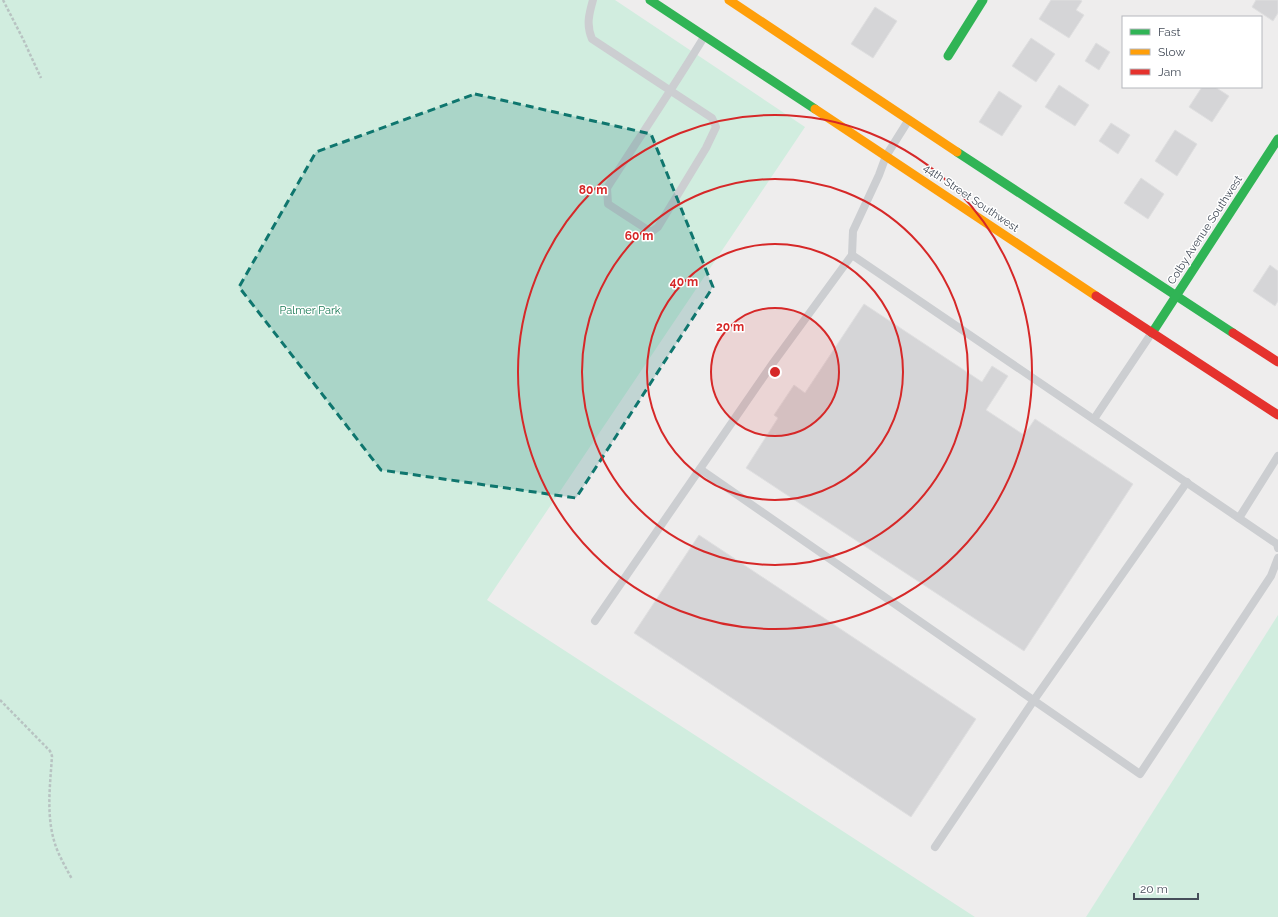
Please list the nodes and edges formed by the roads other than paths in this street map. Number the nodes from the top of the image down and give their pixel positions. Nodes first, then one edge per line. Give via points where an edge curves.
1 (593, 0) edge
2 (650, 0) edge
3 (730, 0) edge
4 (983, 0) edge
5 (705, 35) junction
6 (948, 56) dead end
7 (670, 90) junction
8 (908, 120) junction
9 (1278, 139) edge
10 (886, 156) junction
11 (852, 255) junction
12 (1176, 296) junction
13 (1152, 334) junction
14 (1278, 362) edge
15 (1278, 415) edge
16 (1094, 419) junction
17 (1278, 456) edge
18 (700, 468) junction
19 (1187, 482) junction
20 (1239, 518) junction
21 (1278, 548) edge
22 (1278, 558) edge
23 (596, 621) dead end
24 (1034, 700) junction
25 (935, 847) dead end

1 - 7 lane via 588,22 592,38
2 - 5 main road, 44th Street Southwest
3 - 8 main road
4 - 6 main road
5 - 7 lane
5 - 10 main road, 44th Street Southwest
7 - 7 lane via 712,118 716,127 658,227 651,232 608,204 607,188
8 - 10 lane
8 - 12 main road
9 - 12 main road, Colby Avenue Southwest
10 - 11 lane via 853,231
10 - 13 main road, 44th Street Southwest
11 - 16 lane
11 - 18 lane
12 - 13 main road, Colby Avenue Southwest
12 - 14 main road
13 - 15 main road, 44th Street Southwest
13 - 16 lane
16 - 19 lane
17 - 20 lane
18 - 23 lane
18 - 24 lane
19 - 20 lane
19 - 24 lane
20 - 21 lane via 1277,544
22 - 24 lane via 1271,576 1140,774
24 - 25 lane

